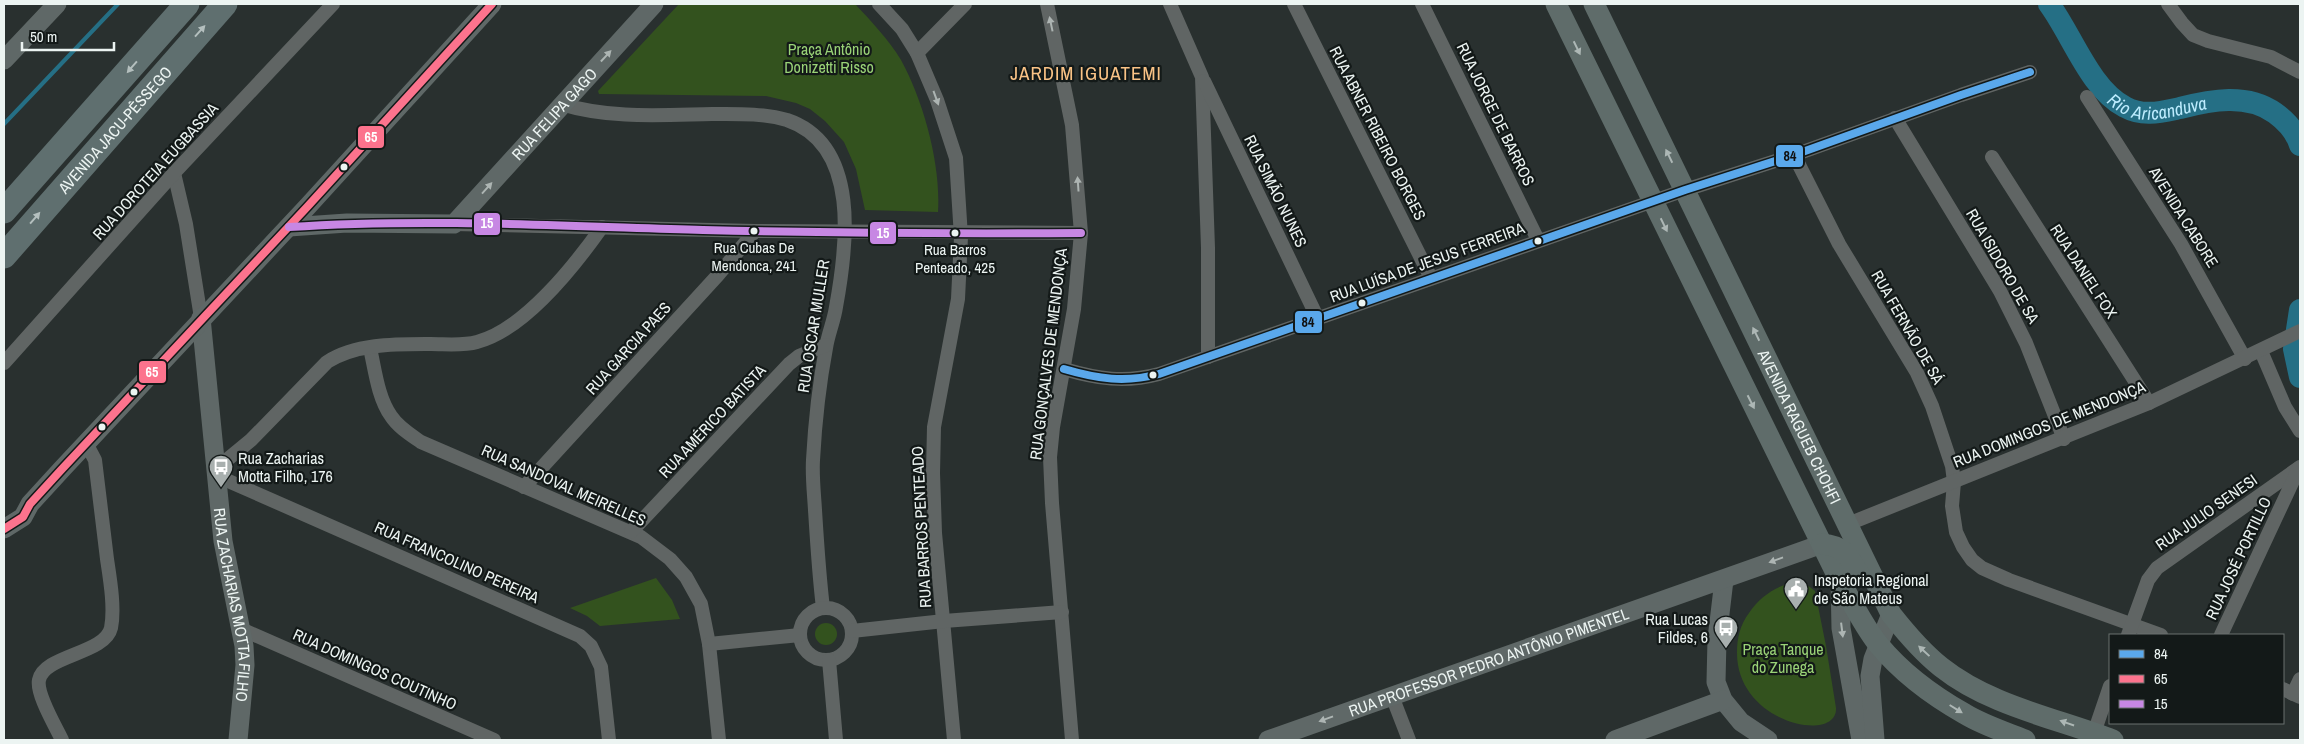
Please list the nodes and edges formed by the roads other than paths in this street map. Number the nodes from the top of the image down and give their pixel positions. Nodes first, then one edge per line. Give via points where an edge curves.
1 (57, 4) edge
2 (187, 4) edge
3 (225, 4) edge
4 (333, 4) edge
5 (492, 4) edge
6 (654, 4) edge
7 (879, 4) edge
8 (965, 4) edge
9 (1047, 4) edge
10 (1170, 4) edge
11 (1294, 4) edge
12 (1422, 4) edge
13 (1556, 4) edge
14 (1594, 4) edge
15 (2168, 4) edge
16 (917, 53) junction
17 (4, 60) edge
18 (2030, 72) dead end
19 (2300, 72) edge
20 (1202, 77) junction
21 (2087, 97) dead end
22 (561, 104) junction
23 (1895, 118) junction
24 (1794, 154) junction
25 (1992, 157) dead end
26 (174, 173) junction
27 (1685, 190) junction
28 (1652, 202) junction
29 (4, 211) edge
30 (454, 224) junction
31 (289, 227) junction
32 (602, 227) junction
33 (755, 231) junction
34 (844, 232) junction
35 (1081, 233) junction
36 (961, 234) junction
37 (1538, 240) junction
38 (4, 256) edge
39 (1431, 278) junction
40 (201, 318) junction
41 (1318, 319) junction
42 (2300, 331) edge
43 (826, 345) junction
44 (370, 348) junction
45 (2261, 351) junction
46 (1208, 357) junction
47 (2245, 359) junction
48 (4, 363) edge
49 (1064, 369) junction
50 (2149, 403) junction
51 (2300, 431) edge
52 (2064, 439) junction
53 (86, 443) junction
54 (2300, 467) edge
55 (217, 472) junction
56 (1954, 482) junction
57 (524, 487) junction
58 (30, 504) junction
59 (4, 515) edge
60 (1848, 524) junction
61 (4, 529) edge
62 (631, 532) junction
63 (1822, 544) junction
64 (1724, 580) junction
65 (1840, 581) junction
66 (823, 608) junction
67 (1890, 611) junction
68 (1062, 612) junction
69 (944, 621) junction
70 (241, 629) junction
71 (2130, 629) edge
72 (852, 631) junction
73 (2155, 634) edge
74 (2221, 634) edge
75 (800, 635) junction
76 (709, 644) junction
77 (1879, 644) junction
78 (829, 660) junction
79 (2300, 679) edge
80 (2109, 694) edge
81 (2292, 694) edge
82 (1392, 696) junction
83 (1724, 700) junction
84 (2104, 736) edge
85 (1864, 739) edge
86 (62, 740) edge
87 (238, 740) edge
88 (494, 740) edge
89 (608, 740) edge
90 (719, 740) edge
91 (836, 740) edge
92 (954, 740) edge
93 (1072, 740) edge
94 (1268, 740) edge
95 (1409, 740) edge
96 (1615, 740) edge
97 (1768, 740) edge
98 (2025, 740) edge

1 - 17 main road
2 -> 29 highway, AVENIDA JACU-PÊSSEGO
38 -> 3 highway, AVENIDA JACU-PÊSSEGO
4 - 26 street, RUA DOROTEIA EUGBASSIA
5 - 31 main road
22 -> 6 main road, RUA FELIPA GAGO
7 - 16 street, RUA BARROS PENTEADO via 902,29
8 - 16 street
35 -> 9 street, RUA GONÇALVES DE MENDONÇA via 1072,125
10 - 20 street
11 - 39 street, RUA ABNER RIBEIRO BORGES
12 - 37 street, RUA JORGE DE BARROS
13 -> 28 main road, AVENIDA RAGUEB CHOHFI
27 -> 14 main road, AVENIDA RAGUEB CHOHFI
15 - 19 street via 2193,35 2208,42 2271,57
16 -> 36 street, RUA BARROS PENTEADO via 956,158
18 - 23 street, RUA LUÍSA DE JESUS FERREIRA
20 - 41 street, RUA SIMÃO NUNES
20 - 46 street
21 - 47 street, AVENIDA CABORE via 2181,244
30 -> 22 main road, RUA FELIPA GAGO
22 - 34 street, RUA OSCAR MULLER via 588,112 618,115 750,114 798,125 822,143 833,160 840,181
23 - 24 street, RUA LUÍSA DE JESUS FERREIRA
23 - 52 street, RUA ISIDORO DE SA via 2000,291 2026,343
24 - 27 street, RUA LUÍSA DE JESUS FERREIRA
24 - 56 street, RUA FERNÃO DE SÁ via 1839,244 1917,373 1945,443
25 - 50 street, RUA DANIEL FOX
26 - 40 street, RUA ZACHARIAS MOTTA FILHO
26 - 48 street, RUA DOROTEIA EUGBASSIA
27 - 28 street, RUA LUÍSA DE JESUS FERREIRA
60 -> 27 main road, AVENIDA RAGUEB CHOHFI
28 - 37 street, RUA LUÍSA DE JESUS FERREIRA
28 -> 63 main road, AVENIDA RAGUEB CHOHFI
30 - 31 main road via 347,223
30 - 32 street
31 - 40 main road
32 - 33 street
32 - 44 street via 585,251 532,309 496,335 477,342
33 - 34 street
33 - 57 street, RUA GARCIA PAES
34 - 36 street
34 - 43 street, RUA OSCAR MULLER via 836,309
35 - 36 street
35 - 49 street, RUA GONÇALVES DE MENDONÇA
36 - 69 street, RUA BARROS PENTEADO via 958,299 934,427 935,533
37 - 39 street, RUA LUÍSA DE JESUS FERREIRA
39 - 41 street, RUA LUÍSA DE JESUS FERREIRA
40 - 53 main road
40 - 55 main road, RUA ZACHARIAS MOTTA FILHO
41 - 46 street, RUA LUÍSA DE JESUS FERREIRA
42 - 45 street, RUA DOMINGOS DE MENDONÇA
43 - 62 street, RUA AMÉRICO BATISTA via 788,364
43 - 66 street, RUA OSCAR MULLER via 813,462
44 - 55 street via 340,354 327,362
44 - 57 street, RUA SANDOVAL MEIRELLES via 390,416 403,429 421,442
45 - 47 street, RUA DOMINGOS DE MENDONÇA
45 - 51 street via 2284,407
46 - 49 street, RUA LUÍSA DE JESUS FERREIRA via 1130,380 1096,379
47 - 50 street, RUA DOMINGOS DE MENDONÇA
49 - 68 street, RUA GONÇALVES DE MENDONÇA via 1050,457
50 - 52 street, RUA DOMINGOS DE MENDONÇA
52 - 56 street, RUA DOMINGOS DE MENDONÇA
53 - 58 main road
53 - 86 street via 95,460 110,585 110,629 100,642 58,662 39,680 43,699
54 - 71 street, RUA JULIO SENESI via 2157,568 2148,580
54 - 74 street, RUA JOSÉ PORTILLO
55 - 70 main road, RUA ZACHARIAS MOTTA FILHO via 223,542
55 - 89 street, RUA FRANCOLINO PEREIRA via 580,636 591,646 601,667
56 - 60 street, RUA DOMINGOS DE MENDONÇA
56 - 71 street, RUA FERNÃO DE SÁ via 1953,518 1963,547 1972,560 2009,580
57 - 62 street, RUA SANDOVAL MEIRELLES
58 - 59 main road
58 - 61 main road via 23,516
60 - 67 main road, AVENIDA RAGUEB CHOHFI
62 - 76 street, RUA SANDOVAL MEIRELLES via 656,547 686,577 701,604
63 -> 64 main road, RUA PROFESSOR PEDRO ANTÔNIO PIMENTEL
63 - 65 main road, AVENIDA RAGUEB CHOHFI
63 - 67 main road via 1833,545 1847,554 1873,596
64 - 82 main road, RUA PROFESSOR PEDRO ANTÔNIO PIMENTEL
64 - 83 main road via 1716,682
65 - 77 main road, AVENIDA RAGUEB CHOHFI
65 -> 85 main road via 1842,628
66 - 72 street via 843,614 848,618
66 - 75 street via 806,616
67 - 77 main road
84 -> 67 main road, AVENIDA RAGUEB CHOHFI via 1994,698 1962,680 1922,650
68 - 69 street
68 - 93 street, RUA GONÇALVES DE MENDONÇA
69 - 72 street
69 - 92 street, RUA BARROS PENTEADO
70 - 87 main road, RUA ZACHARIAS MOTTA FILHO via 245,665
70 - 88 street, RUA DOMINGOS COUTINHO
71 - 73 street, RUA FERNÃO DE SÁ
72 - 78 street via 846,651
75 - 76 street
75 - 78 street via 803,647 811,656
76 - 90 street, RUA SANDOVAL MEIRELLES
77 - 85 main road via 1870,676
77 -> 98 main road, AVENIDA RAGUEB CHOHFI via 1939,698 1966,715
78 - 91 street
79 - 81 street
80 - 84 street
82 -> 94 main road, RUA PROFESSOR PEDRO ANTÔNIO PIMENTEL
82 - 95 street
83 - 96 main road
83 - 97 main road via 1741,722

